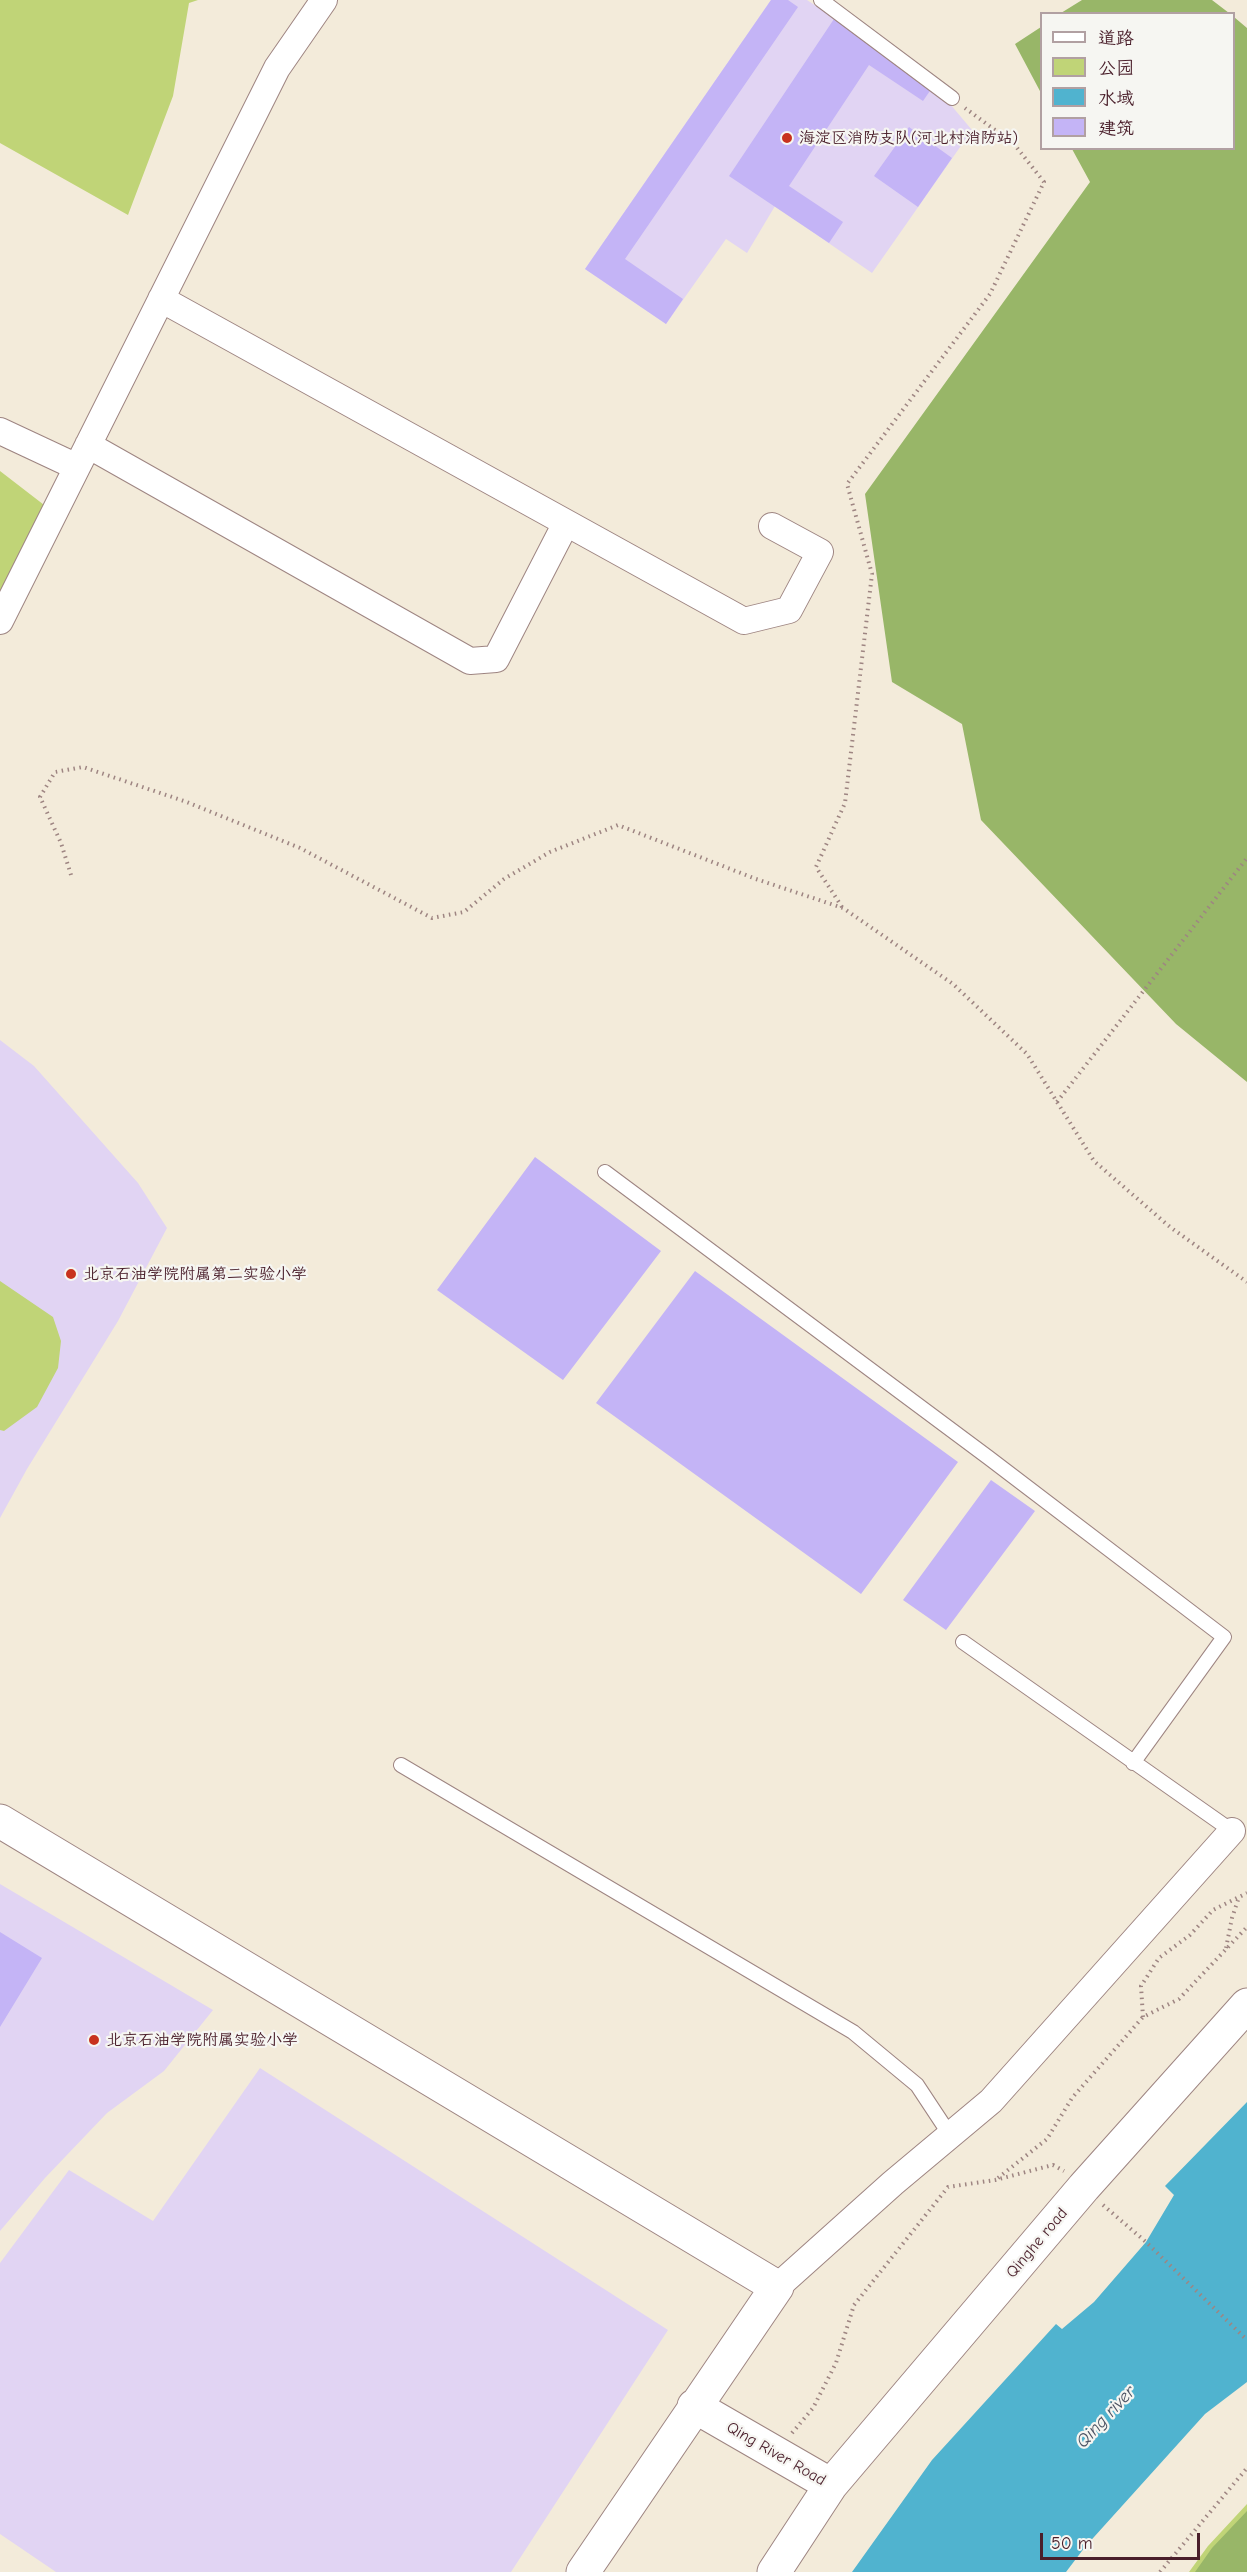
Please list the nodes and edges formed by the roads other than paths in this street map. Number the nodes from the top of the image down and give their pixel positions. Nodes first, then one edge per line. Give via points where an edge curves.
1 (324, 0) edge
2 (821, 0) edge
3 (952, 98) road end
4 (161, 299) junction
5 (0, 431) edge
6 (82, 456) junction
7 (566, 523) junction
8 (772, 526) dead end
9 (0, 621) edge
10 (605, 1172) dead end
11 (963, 1642) dead end
12 (1133, 1763) junction
13 (401, 1765) dead end
14 (0, 1821) edge
15 (1232, 1831) joint
16 (1247, 2005) edge
17 (950, 2135) junction
18 (777, 2287) junction
19 (694, 2406) junction
20 (831, 2485) junction
21 (583, 2572) edge
22 (774, 2572) edge

1 - 4 street via 277,68
2 - 3 lane
4 - 6 street
4 - 7 street
5 - 6 street
6 - 7 street via 470,661 496,659
6 - 9 street
7 - 8 street via 744,621 789,610 820,552
10 - 12 lane via 1224,1637
11 - 12 lane
12 - 15 lane
13 - 17 lane via 853,2032 917,2085
14 - 18 street
15 - 17 street via 992,2101
16 - 20 street, Qinghe road
17 - 18 street
18 - 19 street
19 - 20 street, Qing River Road
19 - 21 street
20 - 22 street, Qing River Road

